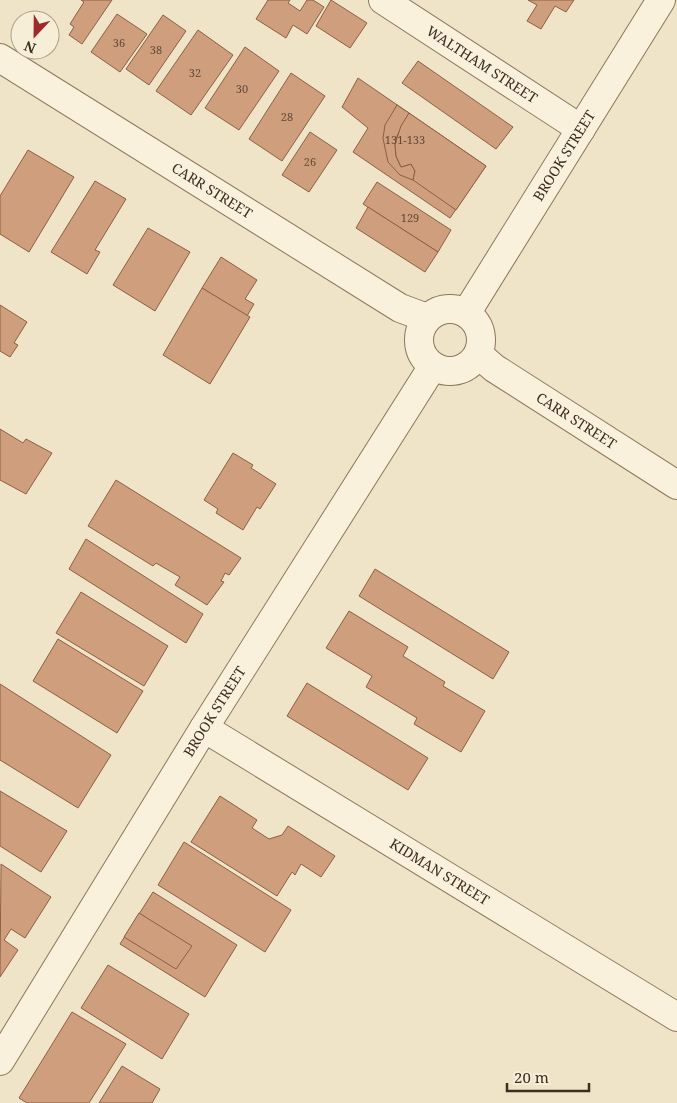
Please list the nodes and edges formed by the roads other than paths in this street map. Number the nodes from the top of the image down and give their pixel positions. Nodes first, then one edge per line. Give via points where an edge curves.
1 (383, 0) edge
2 (661, 0) edge
3 (0, 58) edge
4 (580, 129) junction
5 (467, 312) junction
6 (427, 318) junction
7 (478, 354) junction
8 (433, 366) junction
9 (677, 485) edge
10 (204, 728) junction
11 (677, 1017) edge
12 (0, 1060) edge

1 - 4 street, WALTHAM STREET
2 - 4 street, BROOK STREET
3 - 6 street, CARR STREET via 400,308
4 - 5 street, BROOK STREET
5 - 6 street via 451,308
5 - 7 street via 481,333
6 - 8 street via 419,335 419,346
7 - 8 street via 463,368 452,371
7 - 9 street, CARR STREET via 494,368
8 - 10 street, BROOK STREET
10 - 11 street, KIDMAN STREET
10 - 12 street, BROOK STREET

